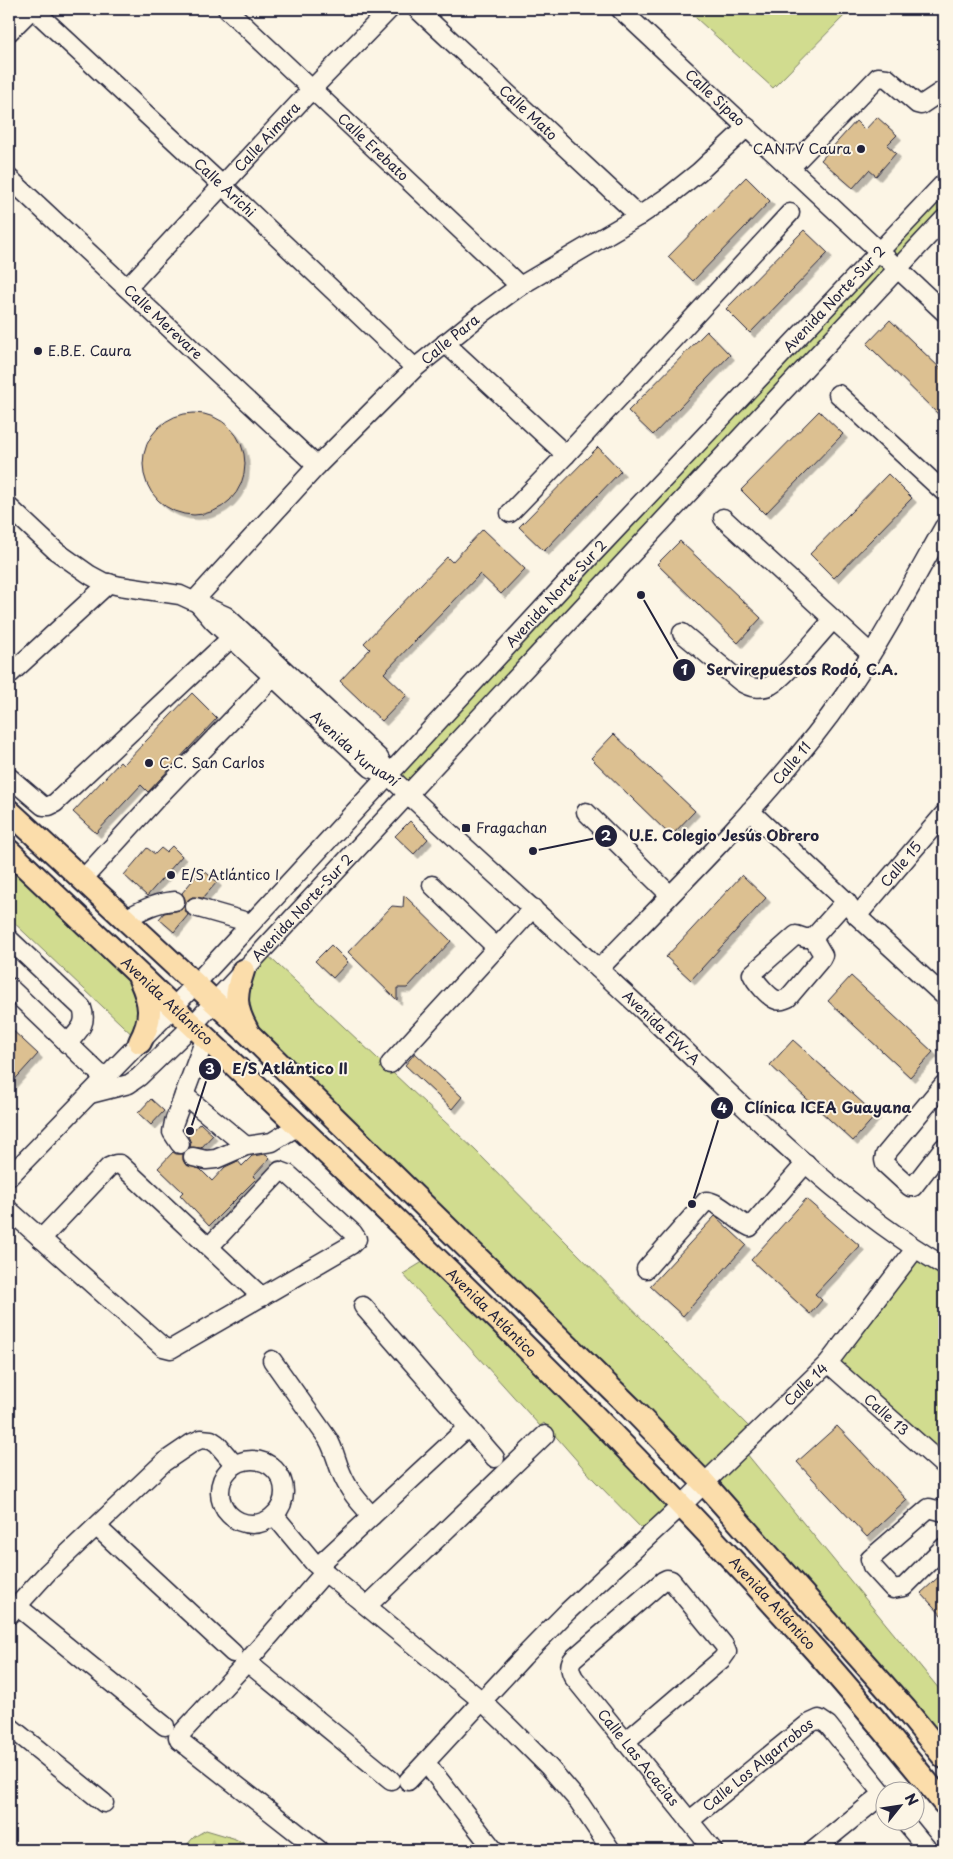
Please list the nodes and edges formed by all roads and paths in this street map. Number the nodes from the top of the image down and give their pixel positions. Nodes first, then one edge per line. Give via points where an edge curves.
1 (33, 9) edge
2 (227, 9) edge
3 (390, 9) edge
4 (418, 9) edge
5 (620, 9) edge
6 (9, 32) edge
7 (312, 89) junction
8 (942, 91) dead end
9 (747, 127) junction
10 (790, 168) junction
11 (9, 178) edge
12 (944, 182) edge
13 (222, 185) junction
14 (790, 213) dead end
15 (639, 216) junction
16 (944, 219) edge
17 (880, 252) junction
18 (898, 268) junction
19 (520, 286) junction
20 (127, 288) junction
21 (944, 312) edge
22 (446, 343) junction
23 (415, 368) junction
24 (838, 394) dead end
25 (566, 455) junction
26 (317, 466) junction
27 (944, 492) edge
28 (9, 508) edge
29 (510, 513) dead end
30 (723, 518) dead end
31 (944, 527) edge
32 (109, 583) junction
33 (194, 600) junction
34 (833, 620) junction
35 (682, 633) dead end
36 (231, 638) junction
37 (871, 654) junction
38 (9, 675) edge
39 (273, 677) junction
40 (9, 776) edge
41 (389, 776) junction
42 (408, 795) junction
43 (9, 811) edge
44 (750, 811) junction
45 (586, 812) dead end
46 (944, 814) edge
47 (9, 851) edge
48 (83, 879) junction
49 (432, 884) dead end
50 (670, 895) junction
51 (175, 901) dead end
52 (846, 901) junction
53 (196, 907) dead end
54 (533, 908) junction
55 (857, 916) junction
56 (125, 919) junction
57 (251, 923) junction
58 (813, 938) dead end
59 (9, 939) edge
60 (497, 948) junction
61 (599, 969) junction
62 (243, 971) junction
63 (139, 975) junction
64 (195, 984) junction
65 (9, 987) edge
66 (944, 996) edge
67 (214, 1002) junction
68 (173, 1008) junction
69 (199, 1032) junction
70 (250, 1035) junction
71 (140, 1042) junction
72 (67, 1044) junction
73 (390, 1064) dead end
74 (104, 1078) junction
75 (944, 1084) edge
76 (90, 1094) junction
77 (184, 1095) junction
78 (298, 1126) junction
79 (246, 1146) junction
80 (944, 1147) edge
81 (806, 1163) junction
82 (9, 1177) edge
83 (9, 1210) edge
84 (42, 1239) junction
85 (209, 1247) junction
86 (915, 1249) junction
87 (944, 1266) edge
88 (646, 1269) dead end
89 (262, 1296) junction
90 (363, 1306) dead end
91 (272, 1360) dead end
92 (828, 1363) junction
93 (468, 1427) junction
94 (545, 1435) dead end
95 (495, 1458) dead end
96 (235, 1465) junction
97 (944, 1466) edge
98 (705, 1484) junction
99 (682, 1506) junction
100 (944, 1512) edge
101 (274, 1515) junction
102 (372, 1516) junction
103 (97, 1526) junction
104 (944, 1548) edge
105 (321, 1569) junction
106 (367, 1606) junction
107 (13, 1610) edge
108 (240, 1658) junction
109 (482, 1701) junction
110 (9, 1726) edge
111 (165, 1726) dead end
112 (625, 1742) junction
113 (944, 1757) edge
114 (426, 1763) junction
115 (876, 1785) edge
116 (876, 1801) edge
117 (104, 1803) dead end
118 (944, 1803) edge
119 (689, 1821) junction
120 (913, 1832) edge
121 (319, 1850) edge
122 (494, 1850) edge
123 (611, 1850) edge
124 (713, 1850) edge
125 (814, 1850) edge
126 (928, 1850) edge

1 - 6 street
1 - 13 street, Calle Arichi
2 - 7 street, Calle Erebato
3 - 7 street, Calle Aimara
4 - 15 street, Calle Mato
5 - 9 street, Calle Sipao
7 - 13 street, Calle Aimara
7 - 19 street, Calle Erebato
8 - 10 street via 921,105 886,78 878,77
9 - 10 street, Calle Sipao
9 - 15 street, Calle Para via 699,172
10 - 17 street, Calle Sipao
11 - 20 street, Calle Merevare
12 - 17 street, Avenida Norte-Sur 2
13 - 20 street, Calle Aimara
13 - 23 street, Calle Arichi
14 - 25 street
15 - 19 street, Calle Para
16 - 18 street, Avenida Norte-Sur 2
17 - 18 street, Calle Sipao
17 - 41 street, Avenida Norte-Sur 2
18 - 21 street, Calle Sipao
18 - 42 street, Avenida Norte-Sur 2
19 - 22 street, Calle Para
20 - 26 street, Calle Merevare
22 - 23 street, Calle Para
22 - 25 street
23 - 26 street, Calle Para
24 - 27 street
25 - 29 street
26 - 33 street, Calle Para
28 - 32 street, Avenida Yuruaní via 56,551 90,575
30 - 34 street
31 - 37 street, Calle 11
32 - 33 street, Avenida Yuruaní
32 - 38 street
33 - 36 street, Avenida Yuruaní
33 - 41 street, Avenida Yuruaní via 226,616 314,691 380,758
34 - 35 street via 776,681 759,688 741,682
34 - 37 street
36 - 39 street, Avenida Yuruaní
36 - 40 street via 49,806 43,806
37 - 44 street, Calle 11 via 815,735
39 - 41 street, Avenida Yuruaní via 371,768
39 - 48 street
41 - 42 street, Avenida EW-A
41 - 57 street, Avenida Norte-Sur 2
42 - 54 street, Avenida EW-A
42 - 62 street, Avenida Norte-Sur 2
43 - 48 main road, Avenida Atlántico
44 - 50 street, Calle 11
44 - 52 street
45 - 50 street
46 - 55 street, Calle 15
47 - 63 main road, Avenida Atlántico
48 - 56 main road, Avenida Atlántico
49 - 60 street
50 - 61 street, Calle 11
51 - 56 street via 152,905
52 - 55 street
52 - 58 street
53 - 57 street
54 - 60 street
54 - 61 street, Avenida EW-A
55 - 66 street
56 - 64 main road, Avenida Atlántico
57 - 64 street, Avenida Norte-Sur 2
59 - 72 street via 82,1008 84,1024
60 - 73 street
61 - 81 street, Avenida EW-A
62 - 67 street, Avenida Norte-Sur 2
62 - 70 main road via 236,1001 239,1015
63 - 68 main road, Avenida Atlántico
63 - 71 main road via 150,1017
64 - 67 main road, Avenida Atlántico
64 - 68 street, Avenida Norte-Sur 2
65 - 72 street
67 - 69 street, Avenida Norte-Sur 2
67 - 70 main road, Avenida Atlántico
68 - 69 main road, Avenida Atlántico
68 - 71 street, Avenida Norte-Sur 2
69 - 76 street, Avenida Norte-Sur 2 via 129,1084
69 - 77 street
69 - 78 main road, Avenida Atlántico
70 - 98 main road, Avenida Atlántico via 582,1359
71 - 74 street, Avenida Norte-Sur 2
72 - 74 street
74 - 76 street, Avenida Norte-Sur 2
75 - 80 street via 885,1155 885,1164 913,1187
76 - 82 street, Avenida Norte-Sur 2
77 - 79 street
77 - 79 street via 172,1132 186,1151 206,1160
78 - 79 street via 272,1142
78 - 99 main road, Avenida Atlántico via 434,1255
81 - 86 street, Avenida EW-A
81 - 88 street via 750,1227 712,1201 706,1201
83 - 84 street
84 - 85 street via 109,1167 116,1164 124,1167
84 - 89 street via 167,1349
85 - 89 street
85 - 89 street via 280,1171 288,1174 357,1237 356,1242
86 - 87 street, Avenida EW-A
86 - 92 street, Calle 14
90 - 93 street
91 - 102 street via 328,1439 354,1498
92 - 97 street, Calle 13
92 - 98 street, Calle 14
93 - 95 street
93 - 102 street
94 - 106 street
96 - 101 street via 256,1460 275,1469 284,1487 284,1498
96 - 101 street via 224,1477 221,1493 228,1513 246,1523 261,1522
96 - 103 street via 217,1444 201,1439 164,1462
98 - 99 street, Calle 14
98 - 113 main road, Avenida Atlántico
99 - 109 street, Calle 14 via 568,1611
99 - 118 main road, Avenida Atlántico via 806,1640
100 - 104 street via 929,1508 870,1559 872,1566 893,1589 899,1589
101 - 105 street
102 - 105 street
103 - 107 street
103 - 108 street
105 - 106 street
105 - 108 street
106 - 109 street
107 - 111 street
108 - 114 street, Calle 14 via 400,1780
108 - 121 street via 178,1737 179,1740
109 - 114 street, Calle 14
109 - 123 street via 579,1802
110 - 117 street
112 - 112 street, Calle Las Acacias via 570,1672 572,1661 667,1579 674,1582 724,1645 726,1656
112 - 119 street, Calle Las Acacias
114 - 122 street
115 - 119 street, Calle Los Algarrobos via 828,1725 819,1719 808,1724
116 - 125 street
119 - 124 street, Calle Las Acacias
120 - 126 street

